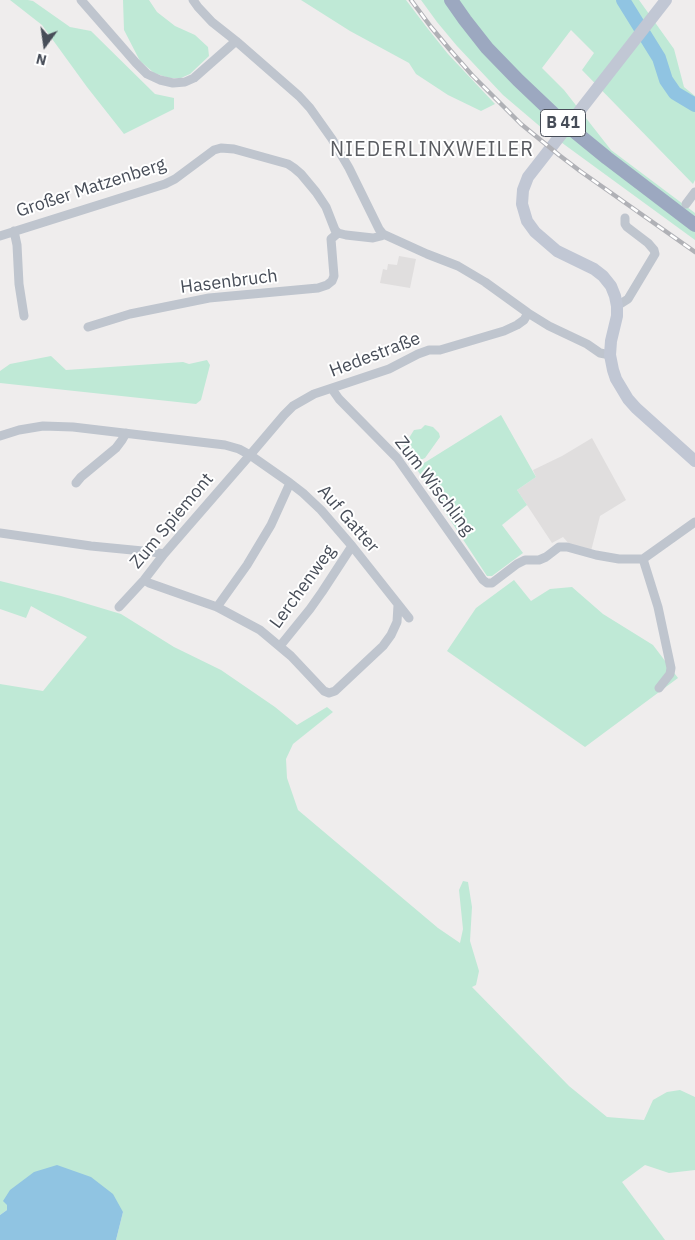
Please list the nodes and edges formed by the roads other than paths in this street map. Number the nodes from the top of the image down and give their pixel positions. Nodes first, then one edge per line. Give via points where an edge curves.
1 (81, 0) edge
2 (192, 0) edge
3 (451, 0) edge
4 (666, 0) edge
5 (236, 41) junction
6 (695, 192) edge
7 (686, 204) dead end
8 (625, 218) dead end
9 (695, 225) edge
10 (14, 231) junction
11 (383, 234) junction
12 (0, 236) edge
13 (334, 236) junction
14 (617, 306) junction
15 (528, 313) junction
16 (24, 316) dead end
17 (88, 326) dead end
18 (610, 355) junction
19 (332, 389) junction
20 (126, 433) junction
21 (0, 436) edge
22 (250, 455) junction
23 (695, 461) edge
24 (76, 483) dead end
25 (290, 483) junction
26 (695, 522) edge
27 (0, 533) edge
28 (352, 546) junction
29 (164, 554) junction
30 (643, 559) junction
31 (144, 580) junction
32 (398, 605) junction
33 (119, 607) dead end
34 (217, 607) junction
35 (409, 618) dead end
36 (280, 646) junction
37 (659, 688) dead end

1 - 5 street via 136,64 160,80 174,83 194,78
2 - 5 street
3 - 9 highway, B 41 via 487,48 558,118
4 - 14 main road via 528,177 523,190 526,221 557,251 603,276 611,286
5 - 11 street via 310,108 349,168
6 - 7 street
8 - 14 street via 627,227 648,243 655,254 628,299
10 - 12 street, Großer Matzenberg
10 - 13 street, Großer Matzenberg via 165,184 221,148 294,168 326,207 335,230
10 - 16 street
11 - 13 street via 373,238
11 - 15 street via 458,266
13 - 17 street, Hasenbruch via 334,276 332,281 318,288 209,298
14 - 18 main road
15 - 18 street via 600,354
15 - 19 street, Hedestraße via 524,320 504,331 440,350 429,350 389,369
18 - 23 main road via 612,370 628,399
19 - 22 street, Hedestraße via 314,394 293,406
19 - 30 street, Zum Wischling via 397,458 487,583 492,583 517,564 525,560 539,560 559,547 619,559
20 - 21 street, Auf Gatter via 43,426
20 - 22 street, Auf Gatter via 225,445
20 - 24 street via 116,448
22 - 25 street, Auf Gatter
22 - 29 street, Zum Spiemont
25 - 28 street, Auf Gatter via 321,510
25 - 34 street via 271,525
26 - 30 street
27 - 29 street
28 - 32 street, Auf Gatter
28 - 36 street, Lerchenweg via 314,604
29 - 31 street, Zum Spiemont
30 - 37 street via 658,607 671,668
31 - 33 street, Zum Spiemont
31 - 34 street
32 - 35 street, Auf Gatter
32 - 36 street via 397,622 391,636 335,691 324,692
34 - 36 street via 260,630

